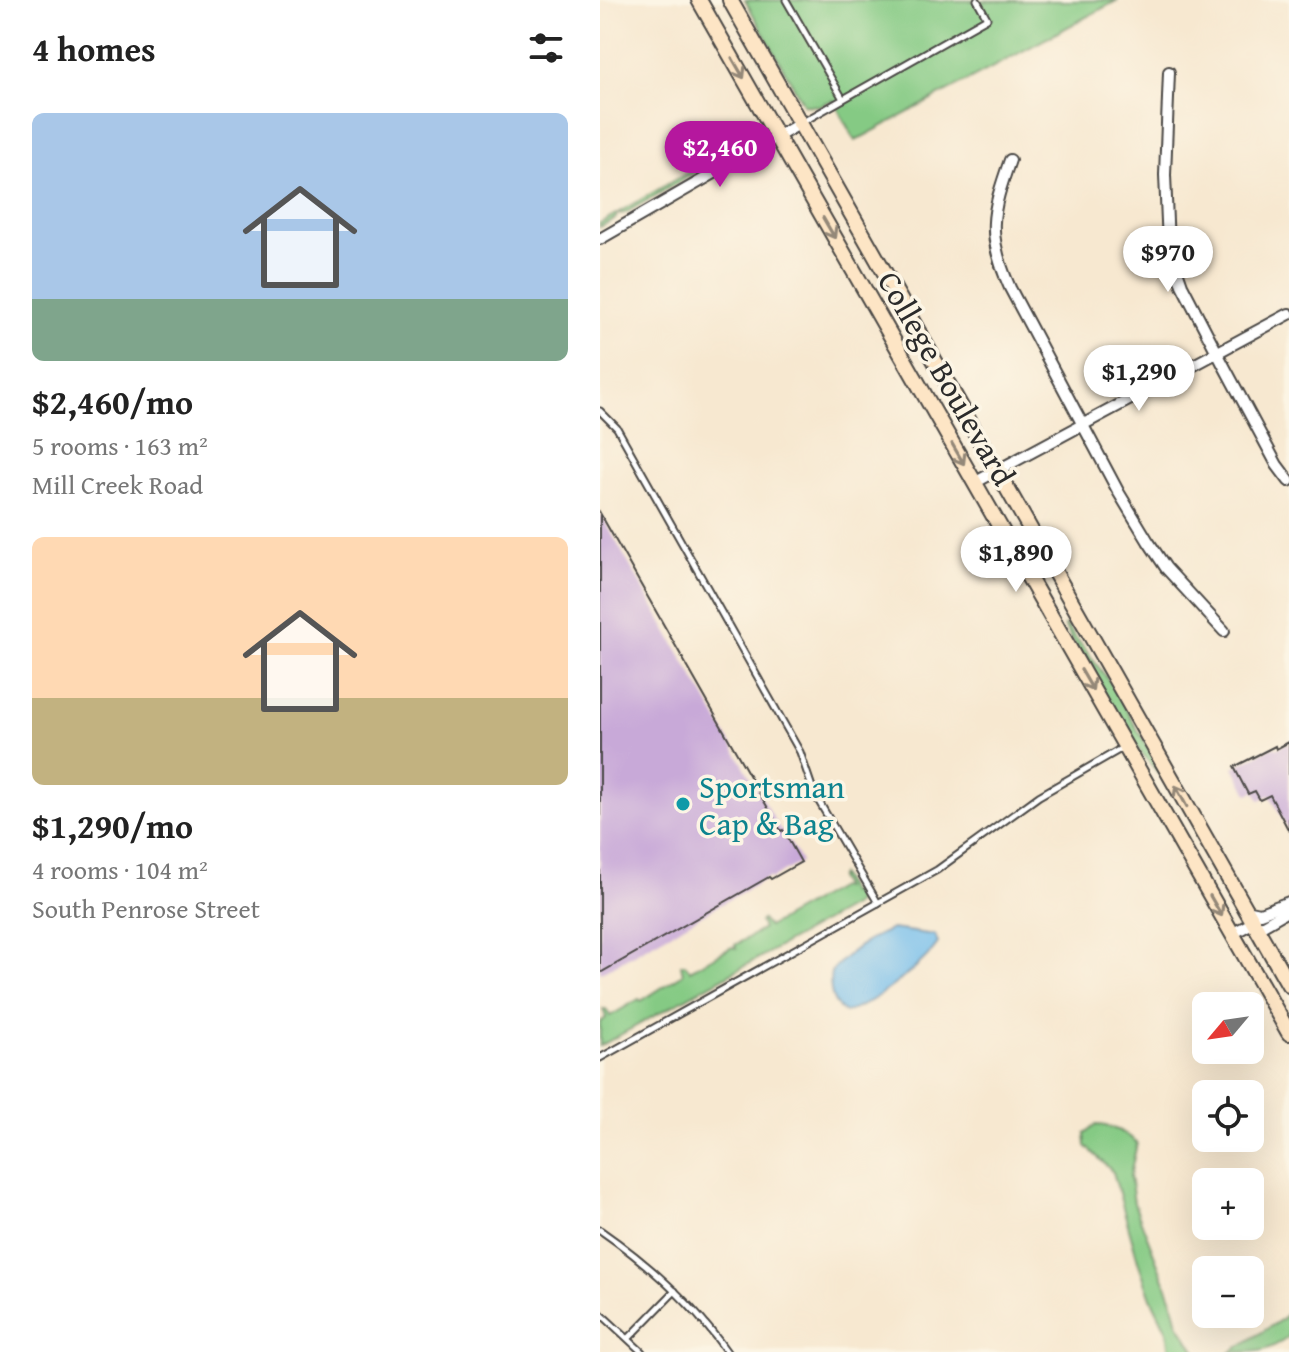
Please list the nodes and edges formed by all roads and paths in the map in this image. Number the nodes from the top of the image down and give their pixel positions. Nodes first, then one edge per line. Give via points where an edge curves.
1 (699, 0) edge
2 (730, 0) edge
3 (786, 0) edge
4 (977, 0) edge
5 (1169, 72) dead end
6 (843, 99) junction
7 (801, 123) junction
8 (777, 136) junction
9 (1010, 160) dead end
10 (600, 239) edge
11 (1289, 314) edge
12 (1216, 352) junction
13 (600, 411) edge
14 (1083, 424) junction
15 (997, 470) junction
16 (1289, 481) edge
17 (974, 483) junction
18 (1224, 631) dead end
19 (1125, 747) junction
20 (1289, 902) edge
21 (878, 903) junction
22 (1289, 910) edge
23 (1251, 921) junction
24 (1232, 934) junction
25 (1289, 985) edge
26 (1289, 1033) edge
27 (600, 1058) edge
28 (600, 1230) edge
29 (675, 1291) junction
30 (600, 1313) edge
31 (629, 1338) junction
32 (642, 1352) edge
33 (727, 1352) edge

1 -> 8 main road, College Boulevard
2 - 7 main road, College Boulevard
3 - 6 lane
4 - 6 lane via 987,18
5 - 12 street via 1168,245
6 - 7 lane
7 - 8 street
7 - 15 main road, College Boulevard
8 - 10 street
8 -> 17 main road, College Boulevard
9 - 14 street via 997,201 993,242 1010,288
11 - 12 street
12 - 14 street
12 - 16 street
13 - 21 lane via 617,428 729,624 800,752 814,793
14 - 15 street
14 - 18 street via 1166,568
15 - 17 street
23 -> 15 main road, College Boulevard
17 -> 19 main road, College Boulevard
19 - 21 lane via 1039,796 937,870
19 -> 24 main road, College Boulevard
20 - 23 street
21 - 27 lane
22 - 23 street
23 - 24 street
23 - 25 main road, College Boulevard
24 - 26 main road, College Boulevard
28 - 29 lane
29 - 31 lane
29 - 33 lane
30 - 31 lane
31 - 32 lane

